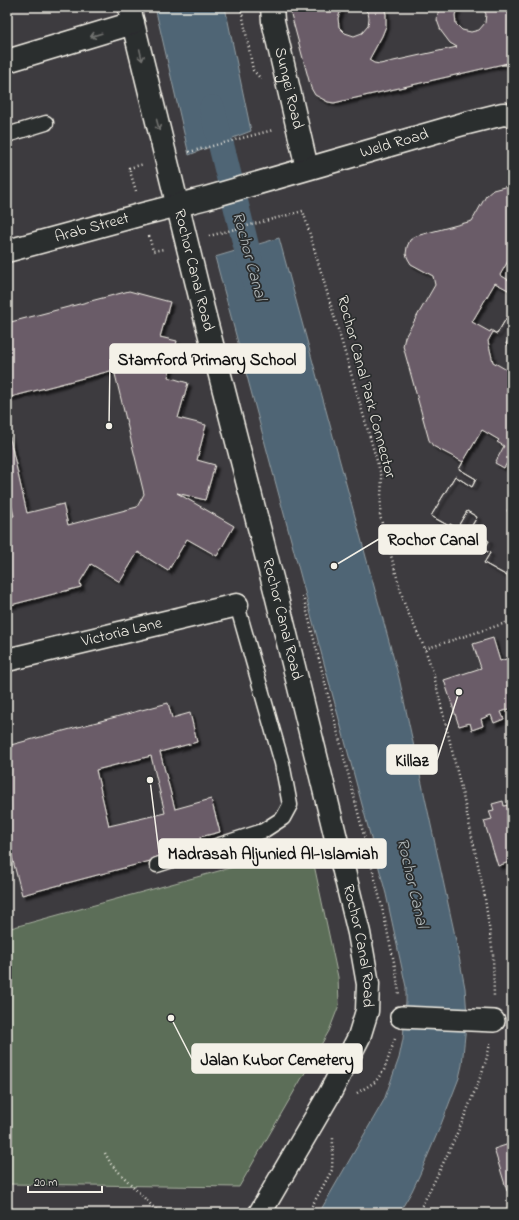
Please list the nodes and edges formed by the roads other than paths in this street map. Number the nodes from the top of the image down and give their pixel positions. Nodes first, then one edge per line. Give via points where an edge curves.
1 (272, 7) edge
2 (131, 15) edge
3 (7, 61) edge
4 (509, 113) edge
5 (46, 123) dead end
6 (7, 135) edge
7 (307, 168) junction
8 (178, 205) junction
9 (7, 251) edge
10 (237, 605) joint
11 (7, 660) edge
12 (157, 865) dead end
13 (405, 1017) dead end
14 (494, 1021) road end
15 (260, 1213) edge

1 - 7 street, Sungei Road
2 -> 3 street
2 -> 8 street, Rochor Canal Road
4 - 7 street, Weld Road
5 - 6 lane
7 - 8 street, Weld Road
8 - 9 street, Arab Street
8 - 15 street, Rochor Canal Road via 359,933 368,984 367,1011 359,1038
10 - 11 street, Victoria Lane
10 - 12 lane via 282,763 290,805 283,818 263,831
13 - 14 street

